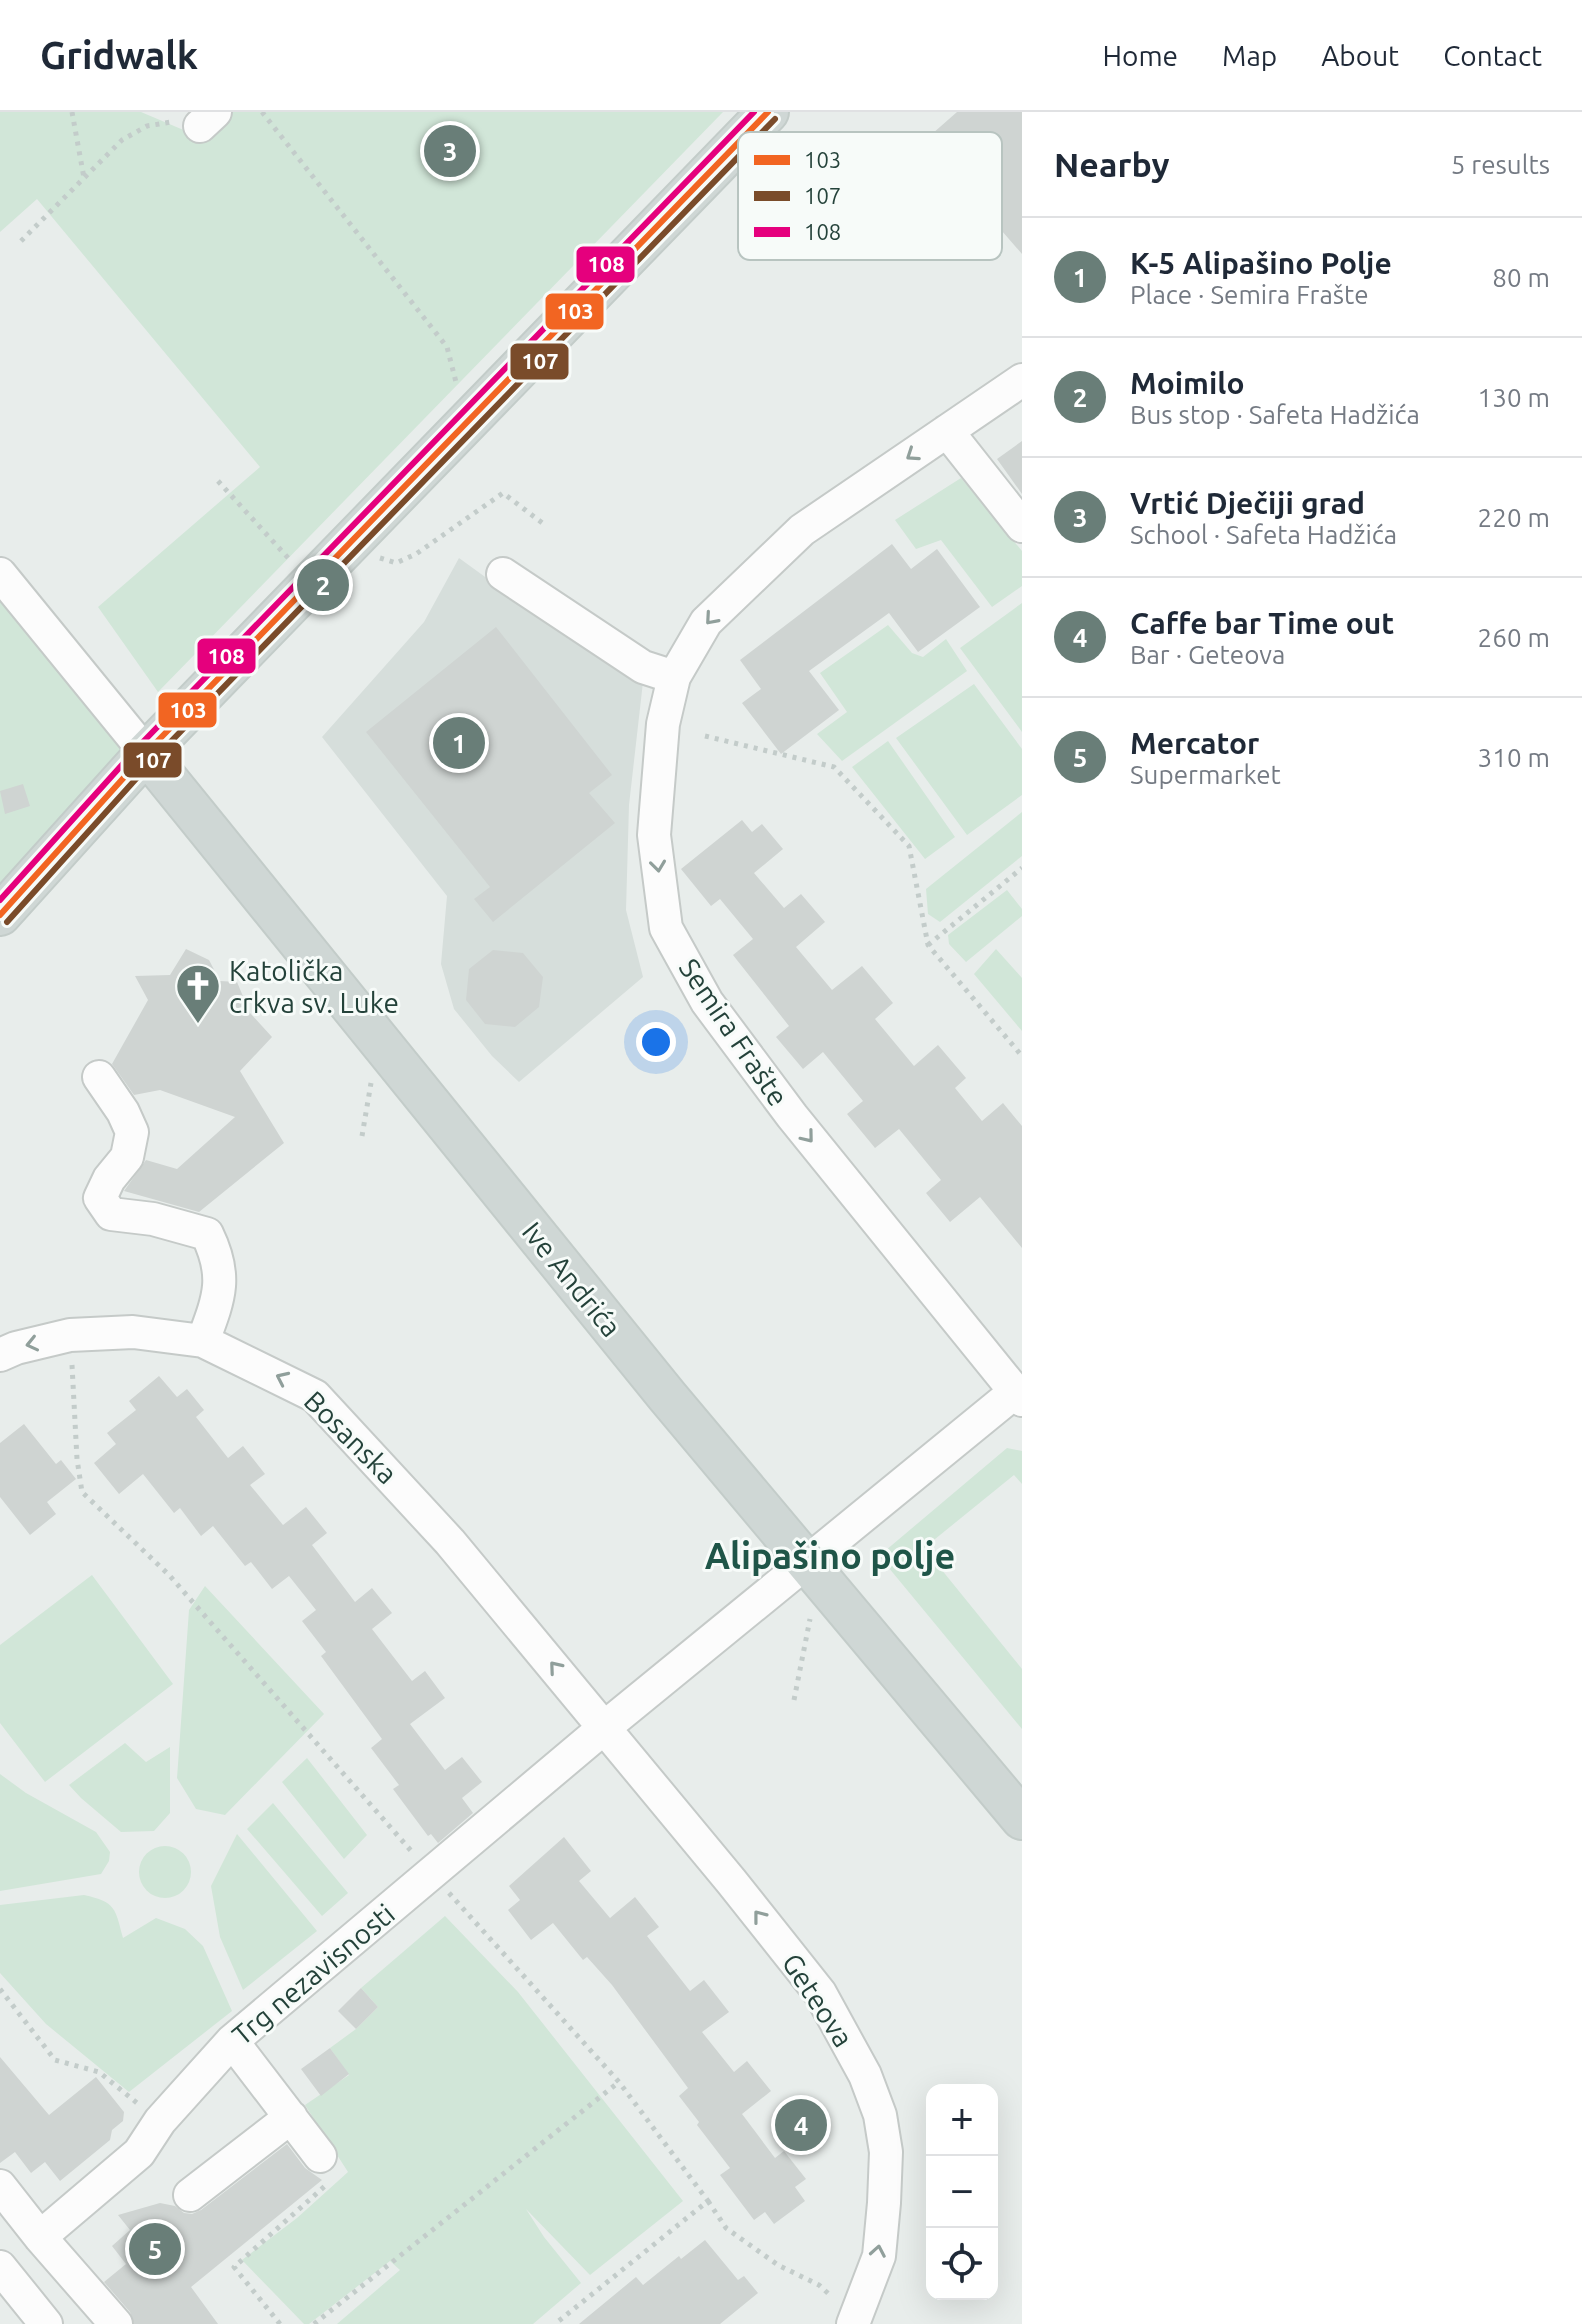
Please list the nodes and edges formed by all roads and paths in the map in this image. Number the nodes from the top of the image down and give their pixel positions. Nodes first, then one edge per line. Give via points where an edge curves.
1 (72, 112) edge
2 (262, 112) edge
3 (768, 112) edge
4 (208, 119) edge
5 (748, 132) edge
6 (738, 142) edge
7 (84, 178) junction
8 (21, 241) dead end
9 (1022, 380) edge
10 (460, 399) dead end
11 (947, 431) junction
12 (218, 481) dead end
13 (545, 525) dead end
14 (1022, 526) edge
15 (379, 558) dead end
16 (295, 565) dead end
17 (0, 574) edge
18 (503, 574) dead end
19 (674, 677) junction
20 (705, 736) dead end
21 (138, 743) junction
22 (1022, 868) edge
23 (0, 915) edge
24 (928, 945) junction
25 (1022, 1056) edge
26 (373, 1074) dead end
27 (99, 1077) dead end
28 (362, 1136) dead end
29 (70, 1335) junction
30 (203, 1341) junction
31 (0, 1355) edge
32 (1019, 1396) edge
33 (807, 1563) junction
34 (811, 1612) dead end
35 (794, 1700) dead end
36 (605, 1727) junction
37 (1022, 1819) edge
38 (431, 1873) junction
39 (0, 1989) edge
40 (232, 2041) junction
41 (619, 2082) junction
42 (291, 2117) junction
43 (160, 2121) junction
44 (320, 2156) joint
45 (0, 2186) edge
46 (190, 2195) dead end
47 (708, 2201) junction
48 (40, 2237) junction
49 (0, 2268) edge
50 (854, 2322) edge
51 (46, 2324) edge
52 (116, 2324) edge
53 (280, 2324) edge
54 (314, 2324) edge
55 (555, 2324) edge

1 - 7 path
2 - 10 path via 447,347
3 - 5 main road
4 - 7 path via 147,126 122,140
6 - 21 main road
7 - 8 path
9 - 11 street, Semira Frašte
11 - 14 street
11 -> 19 street, Semira Frašte via 784,546 706,622
12 - 16 path
13 - 15 path via 503,493 416,554 396,563
17 - 21 street
18 - 19 street via 643,667
19 -> 32 street, Semira Frašte via 663,724 654,835 666,928 707,1002 792,1116
20 - 24 path via 834,767 909,846
21 - 23 main road
21 - 33 main road, Ive Andrića
22 - 24 path
24 - 25 path
26 - 28 path
27 - 30 street via 132,1132 127,1157 100,1198 111,1214 207,1234 217,1254 220,1293
29 - 30 street, Bosanska via 133,1332
29 -> 31 street, Bosanska
29 - 38 path via 82,1492 169,1575
36 -> 30 street, Bosanska via 450,1542 315,1396
32 - 33 street, Trg nezavisnosti
33 - 36 street, Trg nezavisnosti
33 - 37 main road, Ive Andrića
34 - 35 path
36 - 38 street, Trg nezavisnosti
50 -> 36 street, Geteova via 879,2256 886,2152 865,2075 820,1993
38 - 40 street, Trg nezavisnosti
38 - 41 path
39 - 43 path via 55,2060 99,2072
40 - 42 street
40 - 43 street, Trg nezavisnosti
41 - 47 path
41 - 54 path
42 - 44 street
42 - 46 street
43 - 48 street, Trg nezavisnosti via 139,2153
44 - 53 path via 338,2175 234,2267
45 - 48 street
47 - 50 path via 726,2228 778,2265 819,2285
47 - 55 path
48 - 52 street
49 - 51 street

